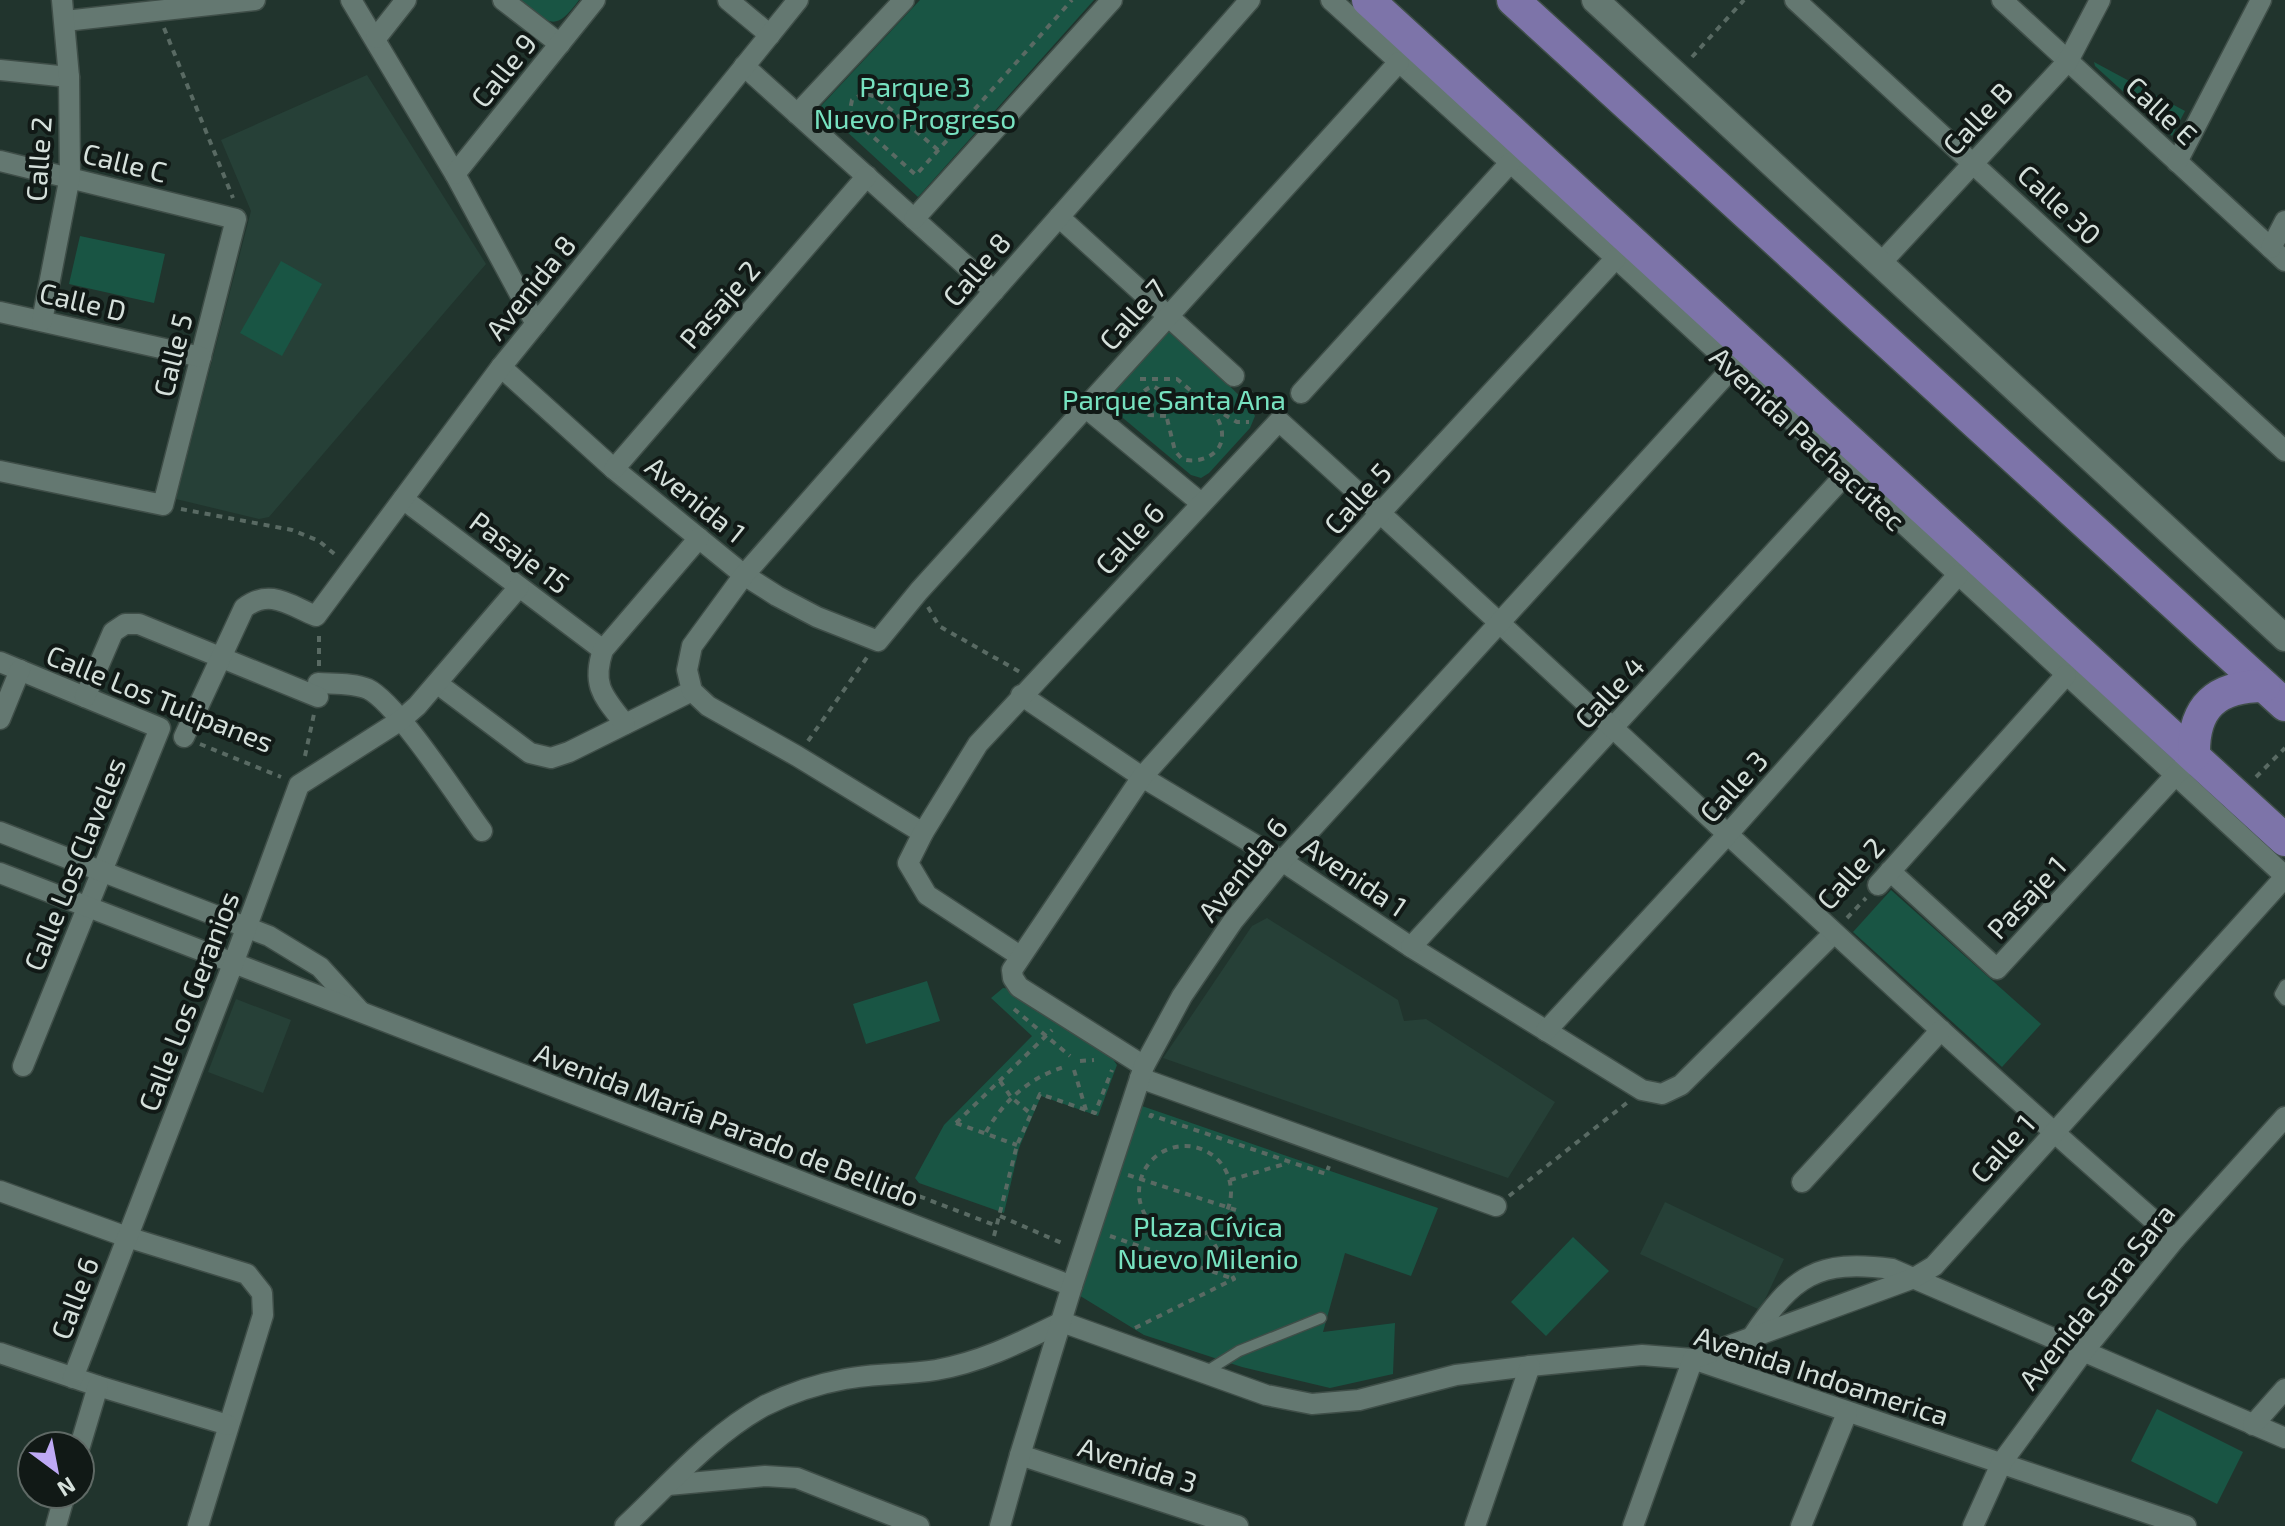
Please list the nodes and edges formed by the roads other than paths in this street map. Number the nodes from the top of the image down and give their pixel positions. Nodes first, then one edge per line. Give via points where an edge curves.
1 (62, 0) edge
2 (255, 0) edge
3 (351, 0) edge
4 (406, 0) edge
5 (503, 0) edge
6 (595, 0) edge
7 (728, 0) edge
8 (798, 0) edge
9 (904, 0) edge
10 (1112, 0) edge
11 (1250, 0) edge
12 (1331, 0) edge
13 (1368, 0) edge
14 (1513, 0) edge
15 (1595, 0) edge
16 (1795, 0) edge
17 (2002, 0) edge
18 (2100, 0) edge
19 (2261, 0) edge
20 (65, 21) junction
21 (770, 35) junction
22 (376, 38) junction
23 (560, 44) junction
24 (2068, 61) junction
25 (1399, 62) junction
26 (744, 66) junction
27 (0, 70) edge
28 (69, 77) junction
29 (797, 114) junction
30 (0, 161) edge
31 (2177, 162) junction
32 (1510, 163) junction
33 (1973, 163) junction
34 (455, 174) junction
35 (70, 176) junction
36 (867, 176) junction
37 (1059, 217) junction
38 (236, 219) joint
39 (914, 219) junction
40 (2285, 221) edge
41 (2278, 254) edge
42 (1616, 258) junction
43 (1880, 264) junction
44 (994, 291) junction
45 (0, 312) edge
46 (1168, 316) junction
47 (42, 321) junction
48 (536, 324) junction
49 (201, 357) junction
50 (501, 367) junction
51 (1732, 368) junction
52 (1234, 376) road end
53 (1301, 393) dead end
54 (1085, 407) junction
55 (2285, 451) edge
56 (614, 469) junction
57 (0, 471) edge
58 (1846, 474) junction
59 (403, 499) junction
60 (1201, 503) junction
61 (1381, 512) junction
62 (699, 538) junction
63 (744, 575) junction
64 (1958, 575) junction
65 (519, 587) junction
66 (1499, 620) junction
67 (2285, 638) edge
68 (878, 641) joint
69 (603, 650) junction
70 (220, 657) junction
71 (0, 662) edge
72 (20, 670) junction
73 (2066, 675) junction
74 (438, 684) junction
75 (1028, 688) junction
76 (692, 691) junction
77 (2274, 696) edge
78 (85, 697) junction
79 (0, 719) edge
80 (401, 720) junction
81 (625, 724) junction
82 (160, 728) joint
83 (1614, 729) junction
84 (184, 737) road end
85 (2184, 765) junction
86 (1142, 777) junction
87 (482, 831) dead end
88 (0, 832) edge
89 (923, 833) junction
90 (1727, 835) junction
91 (2285, 840) edge
92 (1282, 861) junction
93 (101, 871) junction
94 (0, 873) edge
95 (2285, 876) edge
96 (1884, 878) joint
97 (86, 907) junction
98 (247, 927) junction
99 (1834, 933) junction
100 (1411, 947) junction
101 (1020, 956) junction
102 (233, 964) junction
103 (2285, 985) edge
104 (2285, 1000) edge
105 (363, 1014) junction
106 (1941, 1030) junction
107 (1546, 1031) junction
108 (23, 1066) dead end
109 (1142, 1072) junction
110 (1652, 1092) joint
111 (2285, 1117) edge
112 (2053, 1133) junction
113 (1802, 1182) dead end
114 (0, 1191) edge
115 (1496, 1206) road end
116 (127, 1237) junction
117 (2175, 1239) junction
118 (1914, 1278) junction
119 (1072, 1286) junction
120 (1321, 1318) dead end
121 (1062, 1322) junction
122 (1752, 1337) junction
123 (2083, 1352) junction
124 (0, 1353) edge
125 (1693, 1359) junction
126 (1530, 1366) junction
127 (1204, 1373) junction
128 (73, 1378) junction
129 (98, 1386) junction
130 (2285, 1389) edge
131 (1847, 1413) junction
132 (228, 1425) junction
133 (2253, 1425) junction
134 (85, 1430) edge
135 (2285, 1438) edge
136 (1020, 1455) junction
137 (2002, 1462) junction
138 (668, 1485) junction
139 (644, 1518) edge
140 (2162, 1522) edge
141 (198, 1526) edge
142 (625, 1526) edge
143 (919, 1526) edge
144 (1000, 1526) edge
145 (1238, 1526) edge
146 (1475, 1526) edge
147 (1633, 1526) edge
148 (1801, 1526) edge
149 (1973, 1526) edge
150 (2186, 1526) edge

1 - 20 street, Calle 2
2 - 20 street
3 - 22 street
4 - 22 street
5 - 23 street
6 - 23 street, Calle 9
7 - 21 street
8 - 21 street, Avenida 8
9 - 29 street
10 - 39 street
11 - 37 street, Calle 8
12 - 25 street, Avenida Pachacútec
13 - 85 main road, Avenida Pachacútec
14 - 77 main road
15 - 43 street
16 - 33 street, Calle 30
17 - 24 street, Calle E
18 - 24 street, Calle B
19 - 31 street
20 - 28 street, Calle 2
21 - 26 street, Avenida 8
22 - 34 street
23 - 34 street, Calle 9
24 - 31 street, Calle E
24 - 33 street, Calle B
25 - 32 street, Avenida Pachacútec
25 - 46 street, Calle 7
26 - 29 street
26 - 48 street, Avenida 8
27 - 28 street
28 - 35 street, Calle 2
29 - 36 street
30 - 35 street, Calle C
31 - 41 street, Calle E
32 - 42 street, Avenida Pachacútec
32 - 53 street
33 - 43 street, Calle B
33 - 55 street, Calle 30
34 - 48 street
35 - 38 street, Calle C
35 - 47 street, Calle 2
36 - 39 street
36 - 56 street, Pasaje 2
37 - 44 street, Calle 8
37 - 46 street
38 - 49 street, Calle 5
39 - 44 street
40 - 41 street
42 - 51 street, Avenida Pachacútec
42 - 61 street, Calle 5
43 - 67 street
44 - 63 street, Calle 8
45 - 47 street, Calle D
46 - 52 street
46 - 54 street, Calle 7
47 - 49 street, Calle D
48 - 50 street, Avenida 8
49 - 57 street, Calle 5 via 163,505
50 - 56 street, Avenida 1
50 - 59 street, Avenida 8
51 - 58 street, Avenida Pachacútec
51 - 66 street, Avenida 6
54 - 60 street
54 - 68 street, Calle 7
56 - 62 street, Avenida 1
58 - 64 street, Avenida Pachacútec
58 - 83 street, Calle 4
59 - 65 street, Pasaje 15
59 - 70 street, Avenida 8 via 316,616 273,598 257,598 244,608
60 - 61 street, Calle 6 via 1279,421
60 - 75 street, Calle 6
61 - 66 street
61 - 86 street, Calle 5
62 - 63 street, Avenida 1
62 - 69 street
63 - 68 street, Avenida 1 via 817,617
63 - 76 street, Calle 8 via 692,646 687,670
64 - 73 street, Avenida Pachacútec
64 - 90 street, Calle 3
65 - 69 street, Pasaje 15
65 - 74 street
66 - 83 street
66 - 92 street, Avenida 6
69 - 81 street via 597,668 600,691
70 - 78 street via 139,624 125,624 113,632
70 - 80 street via 318,690 366,688
70 - 84 street
71 - 72 street, Calle Los Tulipanes
72 - 78 street, Calle Los Tulipanes
72 - 79 street
73 - 85 street, Avenida Pachacútec
73 - 96 street, Calle 2
74 - 80 street
74 - 81 street via 530,753 551,758
75 - 86 street, Avenida 1
75 - 89 street, Calle 6 via 978,744
76 - 81 street
76 - 89 street via 708,706
77 - 85 main road via 2240,686 2219,695 2202,712
78 - 82 street, Calle Los Tulipanes
80 - 87 street
80 - 98 street, Calle Los Geranios via 299,785
82 - 93 street, Calle Los Claveles
83 - 90 street
83 - 100 street, Calle 4
85 - 91 main road, Avenida Pachacútec via 2237,797
85 - 95 street, Avenida Pachacútec
85 - 96 street, Pasaje 1 via 1997,969
86 - 92 street, Avenida 1
86 - 101 street, Calle 5
88 - 93 street, Avenida María Parado de Bellido
89 - 101 street, Calle 6 via 908,863 927,895
90 - 99 street
90 - 107 street, Calle 3
92 - 100 street, Avenida 1
92 - 109 street, Avenida 6 via 1182,996
93 - 97 street, Calle Los Claveles
93 - 98 street, Avenida María Parado de Bellido
94 - 97 street, Avenida María Parado de Bellido
95 - 112 street, Calle 1
97 - 102 street, Avenida María Parado de Bellido
97 - 108 street, Calle Los Claveles
98 - 102 street, Calle Los Geranios
98 - 105 street, Avenida María Parado de Bellido via 320,967
99 - 106 street
99 - 110 street, Calle 2 via 1681,1085
100 - 107 street, Avenida 1
101 - 109 street via 1012,970 1019,987
102 - 105 street, Avenida María Parado de Bellido
102 - 116 street, Calle Los Geranios
103 - 104 lane via 2280,994
105 - 119 street, Avenida María Parado de Bellido
106 - 112 street
106 - 113 street
107 - 110 street, Avenida 1
109 - 115 street
109 - 119 street, Avenida 6
111 - 117 street, Avenida Sara Sara
112 - 117 street
112 - 118 street, Calle 1 via 1934,1266
114 - 116 street
116 - 128 street, Calle 6
116 - 132 street via 247,1274 262,1293 263,1315
117 - 123 street, Avenida Sara Sara
118 - 122 street, Calle 1
118 - 122 street via 1860,1265 1828,1268 1804,1277 1785,1294
118 - 123 street
119 - 121 street, Avenida 6
120 - 127 lane via 1239,1351
121 - 127 street, Avenida Indoamerica
121 - 136 street, Avenida 6
121 - 138 street via 968,1364 846,1379 804,1390 764,1407 723,1435
122 - 125 street, Calle 1
123 - 133 street
123 - 137 street, Avenida Sara Sara
124 - 128 street
125 - 126 street, Avenida Indoamerica via 1642,1355
125 - 131 street, Avenida Indoamerica
125 - 147 street
126 - 127 street, Avenida Indoamerica via 1456,1375 1359,1400 1312,1404 1266,1395
126 - 146 street
128 - 129 street
129 - 132 street
129 - 134 street
130 - 133 street
131 - 137 street, Avenida Indoamerica
131 - 148 street
132 - 141 street
133 - 135 street
136 - 144 street, Avenida 6
136 - 145 street, Avenida 3
137 - 140 street, Avenida Indoamerica
137 - 149 street, Avenida Sara Sara
138 - 139 street
138 - 143 street via 797,1478
139 - 142 street
140 - 150 street, Avenida Indoamerica

